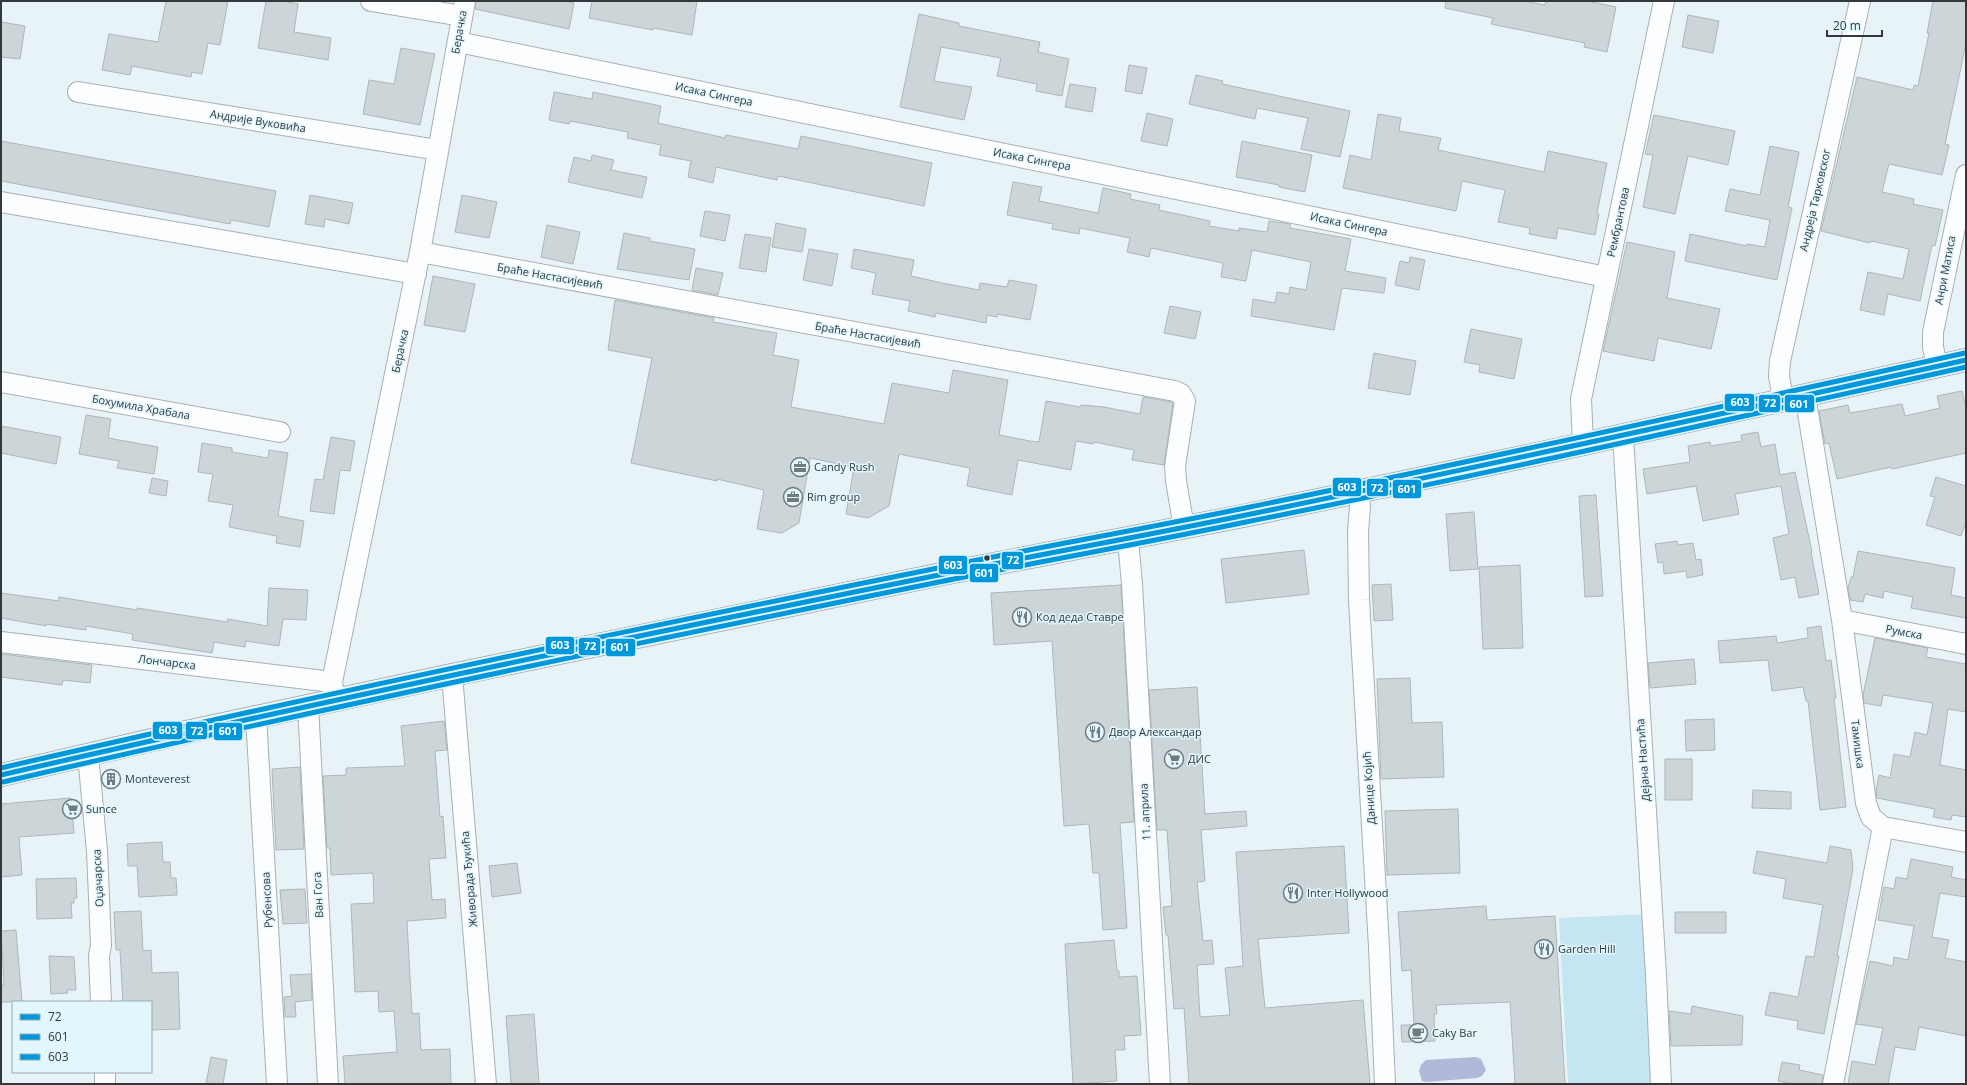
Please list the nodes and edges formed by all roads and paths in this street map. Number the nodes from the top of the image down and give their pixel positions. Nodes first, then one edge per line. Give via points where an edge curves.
1 (371, 1) edge
2 (1664, 1) edge
3 (1860, 1) edge
4 (463, 9) edge
5 (458, 42) junction
6 (78, 92) dead end
7 (438, 150) junction
8 (1966, 175) edge
9 (1, 202) edge
10 (420, 252) junction
11 (416, 274) junction
12 (1606, 277) junction
13 (1966, 360) edge
14 (1937, 366) junction
15 (1, 382) edge
16 (1805, 395) junction
17 (1783, 400) junction
18 (280, 432) dead end
19 (1623, 436) junction
20 (1583, 445) junction
21 (1359, 491) junction
22 (1184, 528) junction
23 (1128, 540) junction
24 (1842, 620) junction
25 (1, 642) edge
26 (1966, 644) edge
27 (452, 675) junction
28 (334, 691) junction
29 (308, 705) junction
30 (256, 716) junction
31 (88, 755) junction
32 (1, 775) edge
33 (1883, 827) junction
34 (1966, 842) edge
35 (101, 1001) edge
36 (105, 1073) edge
37 (105, 1084) edge
38 (277, 1084) edge
39 (328, 1084) edge
40 (486, 1084) edge
41 (1160, 1084) edge
42 (1385, 1084) edge
43 (1661, 1084) edge
44 (1833, 1084) edge

1 - 4 street
2 - 12 street, Рембрантова
3 - 17 street, Андреја Тарковског via 1780,361 1779,376
4 - 5 street, Берачка
5 - 7 street, Берачка
5 - 12 street, Исака Сингера
6 - 7 street, Андрије Вуковића
7 - 10 street, Берачка
8 - 14 street, Анри Матиса via 1933,332
9 - 11 street
10 - 11 street, Берачка
10 - 22 street, Браће Настасијевић via 1175,391 1181,394 1185,401 1175,466
11 - 28 street, Берачка
12 - 20 street, Рембрантова via 1582,399
13 - 14 main road
14 - 16 main road
15 - 18 street, Бохумила Храбала
16 - 17 main road
16 - 24 street, Тамишка
17 - 19 main road
19 - 20 main road
19 - 43 street, Дејана Настића
20 - 21 main road
21 - 22 main road
21 - 42 street, Данице Којић via 1359,600 1380,948
22 - 23 main road
23 - 27 main road via 942,574
23 - 41 street, 11. априла
24 - 26 street, Румска
24 - 33 street, Тамишка via 1866,803 1871,817
25 - 28 street, Лончарска
27 - 28 main road
27 - 40 street, Живорада Ђукића
28 - 29 main road
29 - 30 main road
29 - 39 street, Ван Гога
30 - 31 main road
30 - 38 street, Рубенсова
31 - 32 main road
31 - 35 street, Оџачарска via 97,851
33 - 34 street
33 - 44 street
36 - 37 street

